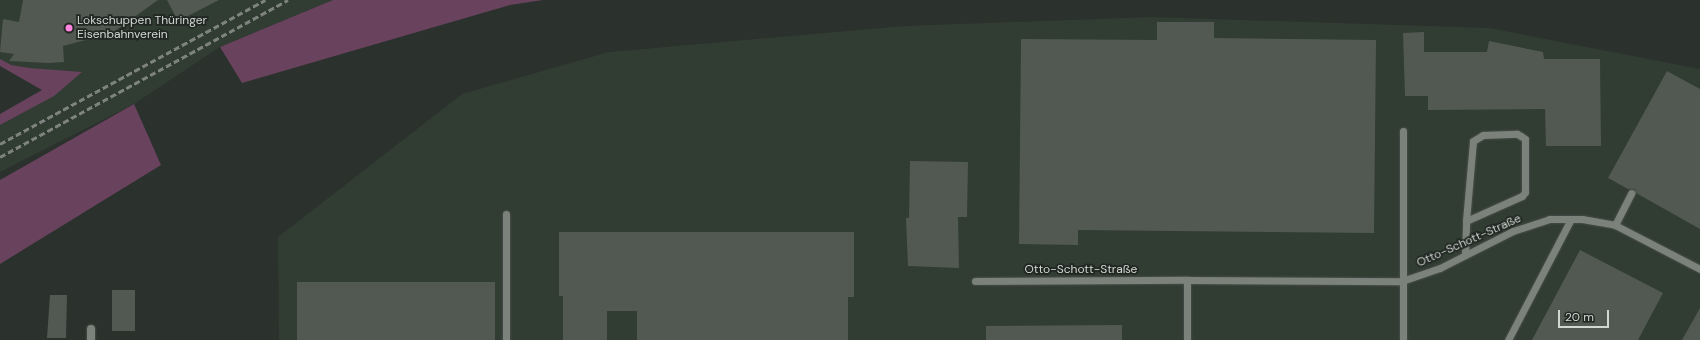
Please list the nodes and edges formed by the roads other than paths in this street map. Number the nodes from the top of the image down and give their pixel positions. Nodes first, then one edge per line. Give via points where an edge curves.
1 (1403, 131) dead end
2 (1631, 193) dead end
3 (506, 214) dead end
4 (1571, 219) junction
5 (1466, 220) junction
6 (1614, 225) junction
7 (1465, 255) junction
8 (1700, 269) edge
9 (1187, 280) junction
10 (975, 281) dead end
11 (1402, 281) junction
12 (91, 329) dead end
13 (91, 340) edge
14 (506, 340) edge
15 (1187, 340) edge
16 (1402, 340) edge
17 (1508, 340) edge

1 - 11 lane
2 - 6 lane
3 - 14 lane
4 - 6 lane, Otto-Schott-Straße
4 - 7 lane, Otto-Schott-Straße via 1549,219 1513,231
4 - 17 lane
5 - 5 lane via 1473,141 1483,135 1522,136 1525,192 1522,196
5 - 7 lane
6 - 8 lane, Otto-Schott-Straße
7 - 11 lane, Otto-Schott-Straße via 1440,268
9 - 10 lane, Otto-Schott-Straße
9 - 11 lane, Otto-Schott-Straße
9 - 15 lane
11 - 16 lane
12 - 13 street

